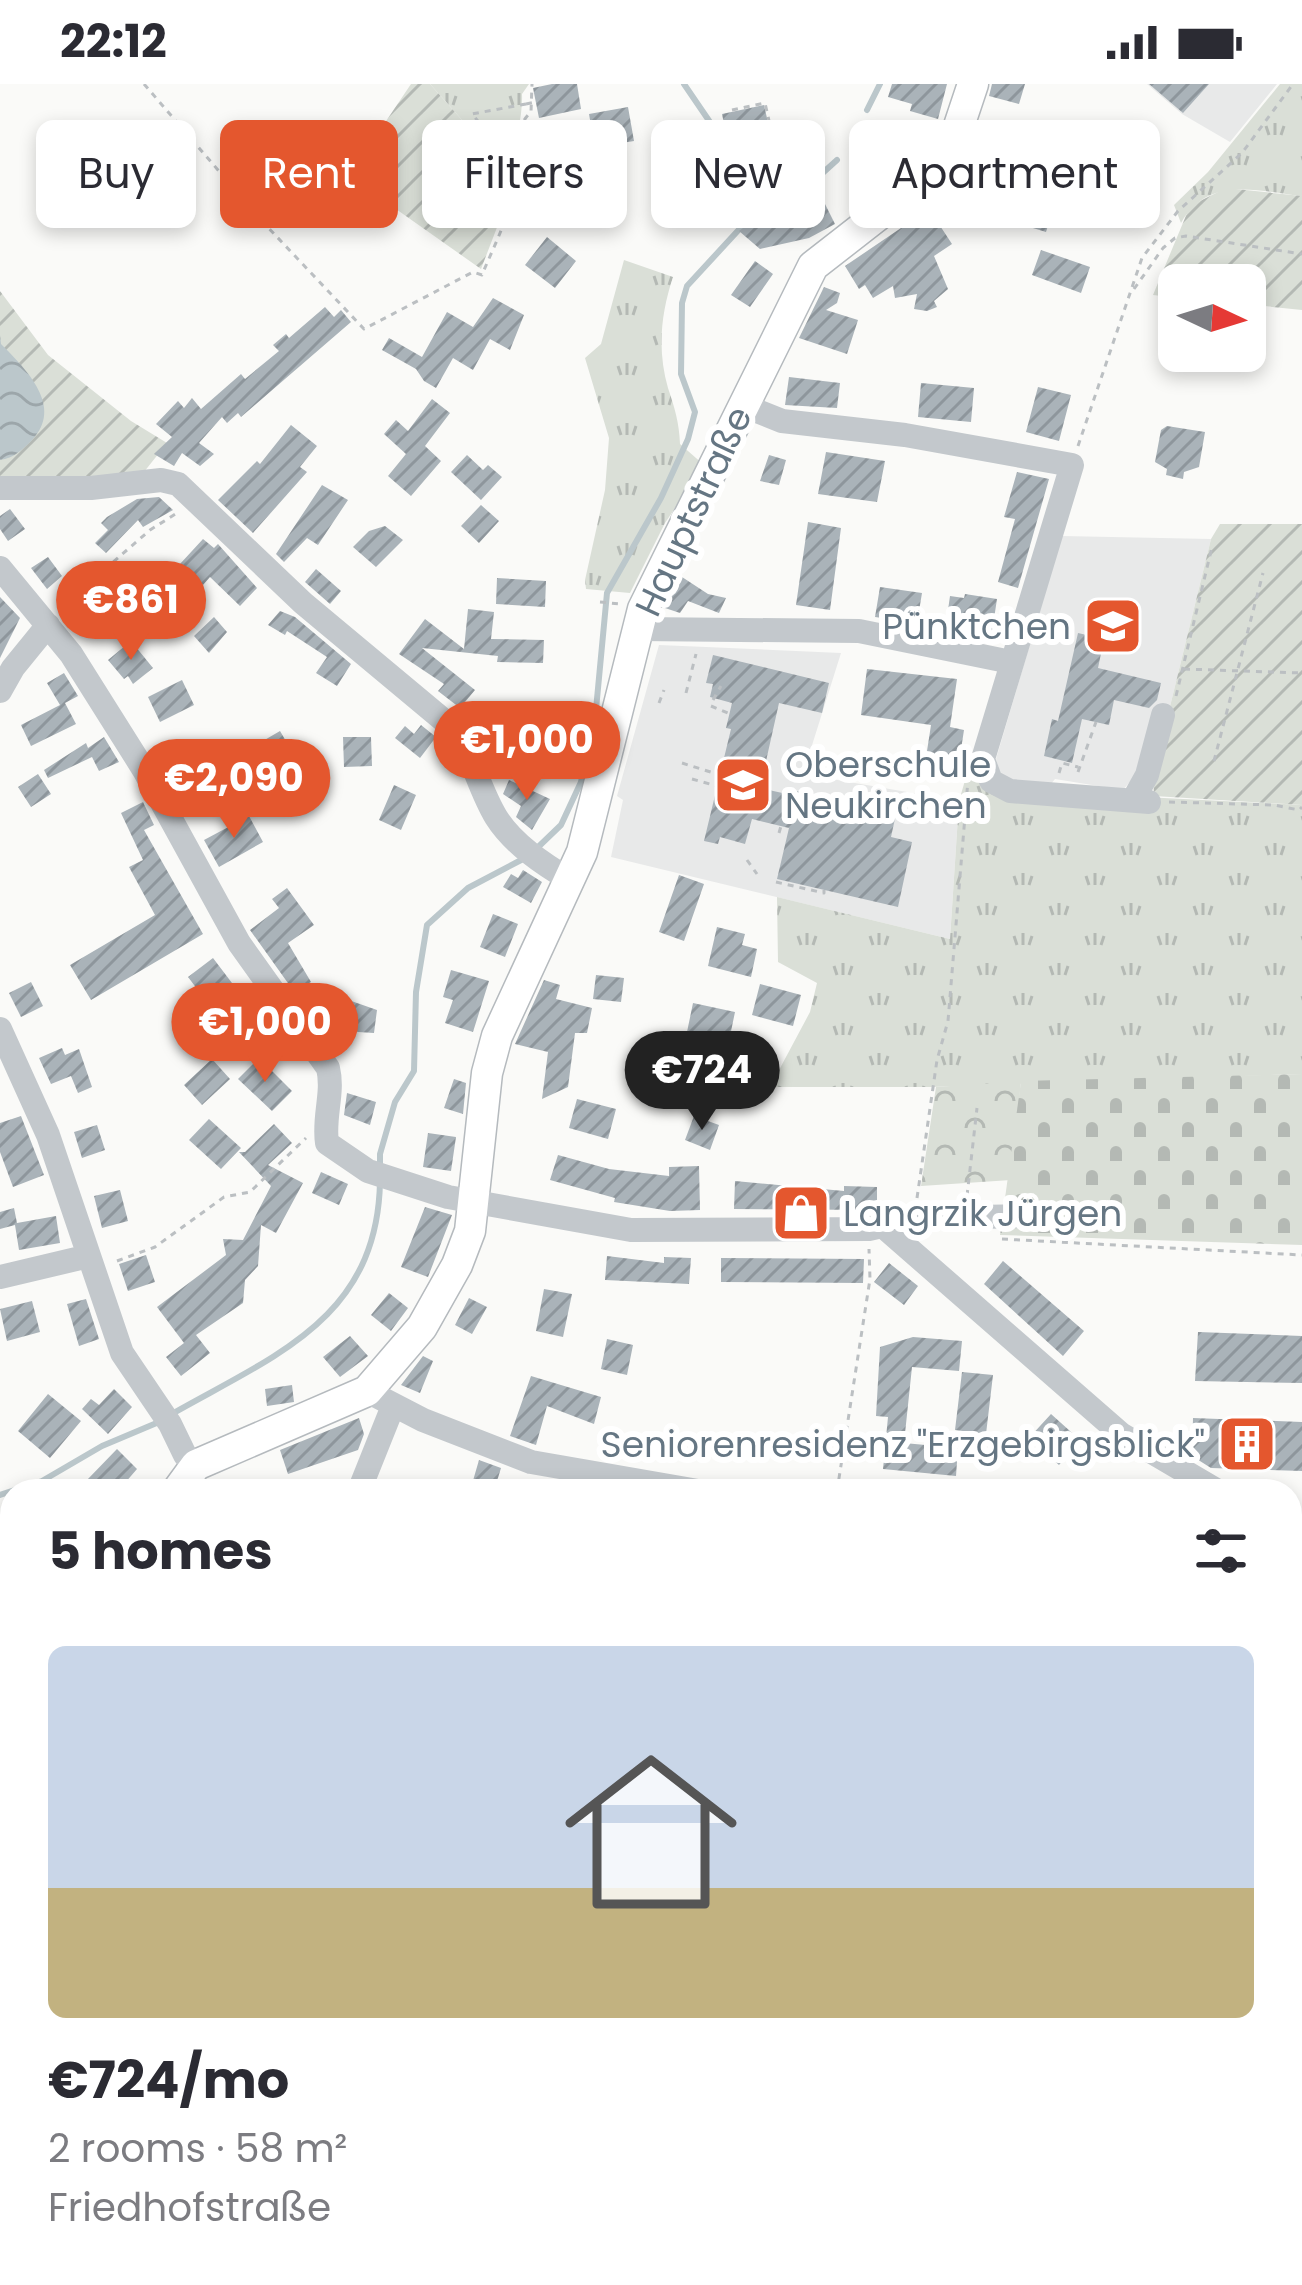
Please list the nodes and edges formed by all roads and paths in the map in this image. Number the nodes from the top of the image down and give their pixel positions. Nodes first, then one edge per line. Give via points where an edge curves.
1 (145, 84) edge
2 (532, 84) edge
3 (973, 84) edge
4 (1293, 84) edge
5 (536, 102) dead end
6 (732, 110) dead end
7 (477, 120) edge
8 (522, 120) edge
9 (768, 120) edge
10 (501, 228) edge
11 (1302, 254) edge
12 (1129, 295) junction
13 (742, 405) junction
14 (1072, 465) junction
15 (0, 488) edge
16 (196, 501) junction
17 (1212, 547) dead end
18 (0, 568) edge
19 (1263, 573) dead end
20 (600, 602) dead end
21 (630, 617) junction
22 (48, 626) junction
23 (701, 630) junction
24 (1011, 662) junction
25 (1183, 669) junction
26 (1238, 670) junction
27 (1302, 674) edge
28 (721, 686) dead end
29 (664, 690) dead end
30 (0, 691) edge
31 (686, 693) dead end
32 (659, 703) dead end
33 (1168, 711) joint
34 (730, 714) dead end
35 (1096, 722) dead end
36 (982, 759) junction
37 (1214, 761) dead end
38 (682, 763) dead end
39 (1063, 763) dead end
40 (1080, 767) junction
41 (720, 775) dead end
42 (692, 779) dead end
43 (717, 786) dead end
44 (1069, 796) junction
45 (1141, 801) junction
46 (1302, 806) edge
47 (747, 860) dead end
48 (757, 874) dead end
49 (569, 880) junction
50 (776, 882) dead end
51 (824, 890) dead end
52 (0, 1029) edge
53 (977, 1108) dead end
54 (324, 1121) junction
55 (968, 1188) dead end
56 (475, 1204) junction
57 (1032, 1216) dead end
58 (917, 1217) junction
59 (877, 1228) junction
60 (995, 1239) dead end
61 (1302, 1255) edge
62 (91, 1263) junction
63 (0, 1277) edge
64 (380, 1398) junction
65 (196, 1465) junction
66 (186, 1479) edge
67 (362, 1479) edge
68 (629, 1479) edge
69 (839, 1479) edge
70 (1198, 1479) edge

1 - 10 path via 364,329 473,272 482,275
2 - 8 path via 531,112
3 - 13 main road, Hauptstraße via 955,138 931,174 813,266
4 - 12 path via 1242,153 1178,211 1142,258
5 - 7 path, bridge via 472,114
6 - 9 path via 765,104
11 - 12 path via 1175,238
12 - 14 path
13 - 14 street via 782,422
13 - 21 main road, Hauptstraße via 651,592
14 - 24 street
15 - 16 street via 161,480
16 - 22 path via 150,530 56,610
16 - 49 street via 454,729 496,818 536,861
17 - 25 path
18 - 22 street
19 - 26 path
20 - 21 path
21 - 23 street
21 - 49 main road, Hauptstraße via 592,820
22 - 30 street
22 - 54 street via 144,770 238,943 328,1068
23 - 24 street via 859,632
23 - 31 path
24 - 36 street
25 - 26 path
25 - 33 path
26 - 27 path
26 - 37 path
28 - 34 path via 712,703
29 - 32 path
33 - 45 street
35 - 40 path
36 - 44 street via 1000,787
36 - 58 path via 974,761 965,790 948,1021
38 - 41 path
39 - 40 path
40 - 44 path
42 - 43 path
44 - 45 street
45 - 46 path
47 - 48 path
49 - 56 main road, Hauptstraße via 497,1036
50 - 51 path
52 - 62 street via 48,1135
53 - 55 path
54 - 56 street via 327,1143 380,1174
54 - 62 path via 250,1192 224,1197 155,1247
56 - 59 street via 631,1230
56 - 64 main road, Hauptstraße via 458,1265
57 - 58 street
58 - 59 street
59 - 69 path
59 - 70 street via 1121,1434
60 - 61 path
62 - 63 street
62 - 65 street via 122,1353
64 - 65 main road, Hauptstraße
64 - 67 street
64 - 68 street via 531,1462
65 - 66 main road

